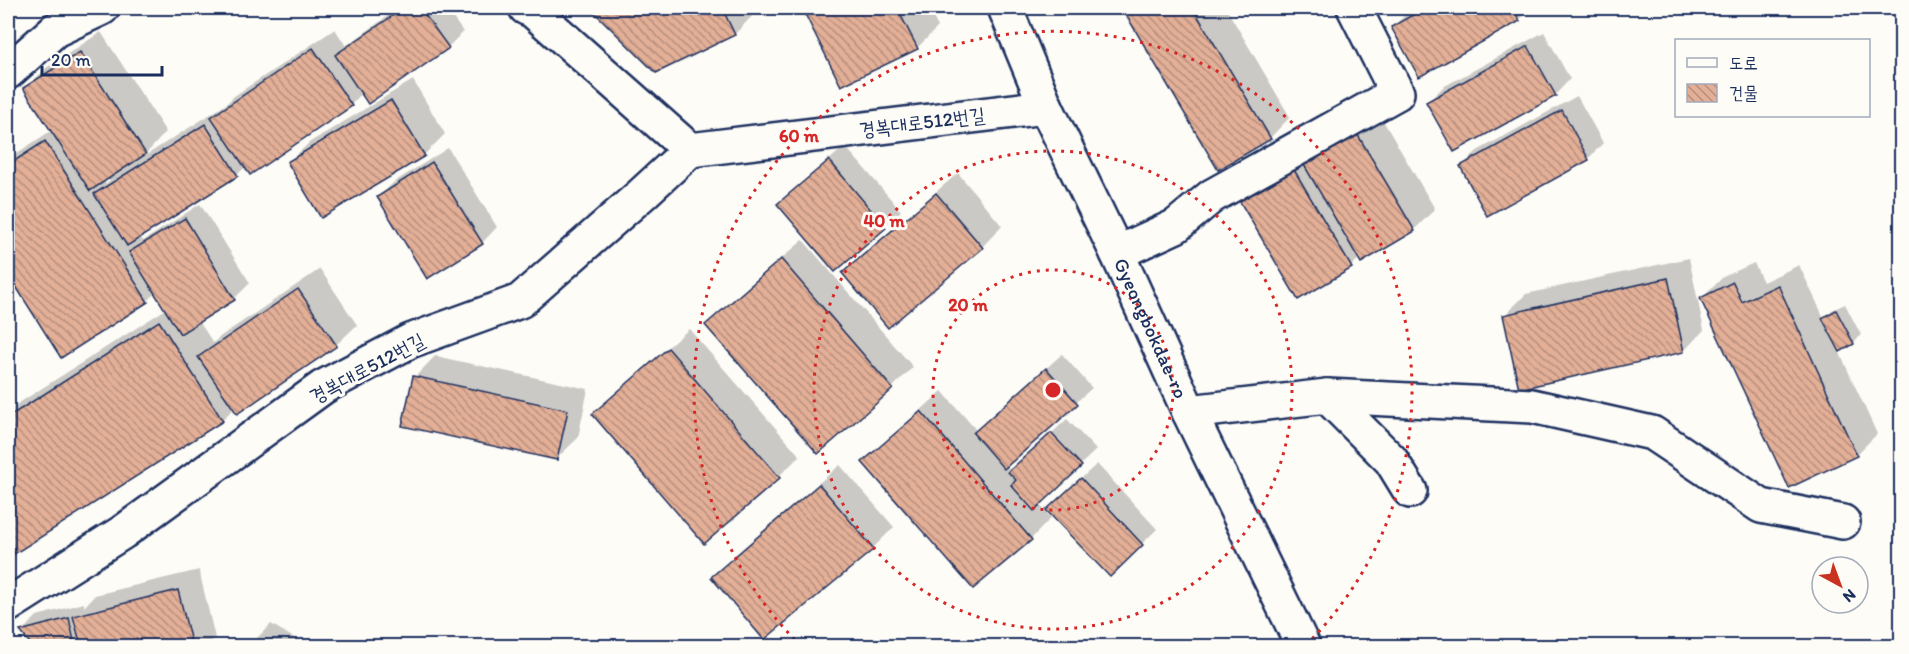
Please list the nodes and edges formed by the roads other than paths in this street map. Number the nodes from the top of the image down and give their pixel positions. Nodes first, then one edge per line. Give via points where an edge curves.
1 (102, 8) edge
2 (526, 8) edge
3 (1005, 8) edge
4 (1354, 8) edge
5 (8, 72) edge
6 (1046, 107) junction
7 (690, 150) junction
8 (1117, 253) junction
9 (1327, 396) junction
10 (1189, 412) junction
11 (1410, 491) dead end
12 (1843, 522) dead end
13 (8, 605) edge
14 (1303, 646) edge

1 - 5 street via 55,30
2 - 7 street
3 - 6 street, Gyeongbokdae-ro
4 - 8 street via 1396,93 1212,196 1176,226
6 - 7 street, 경복대로512번길
6 - 8 street, Gyeongbokdae-ro
7 - 13 street, 경복대로512번길 via 520,301 410,342 323,387 123,532
8 - 10 street, Gyeongbokdae-ro
9 - 10 street
9 - 11 street via 1390,460
9 - 12 street via 1532,406 1652,433 1761,506
10 - 14 street, Gyeongbokdae-ro

